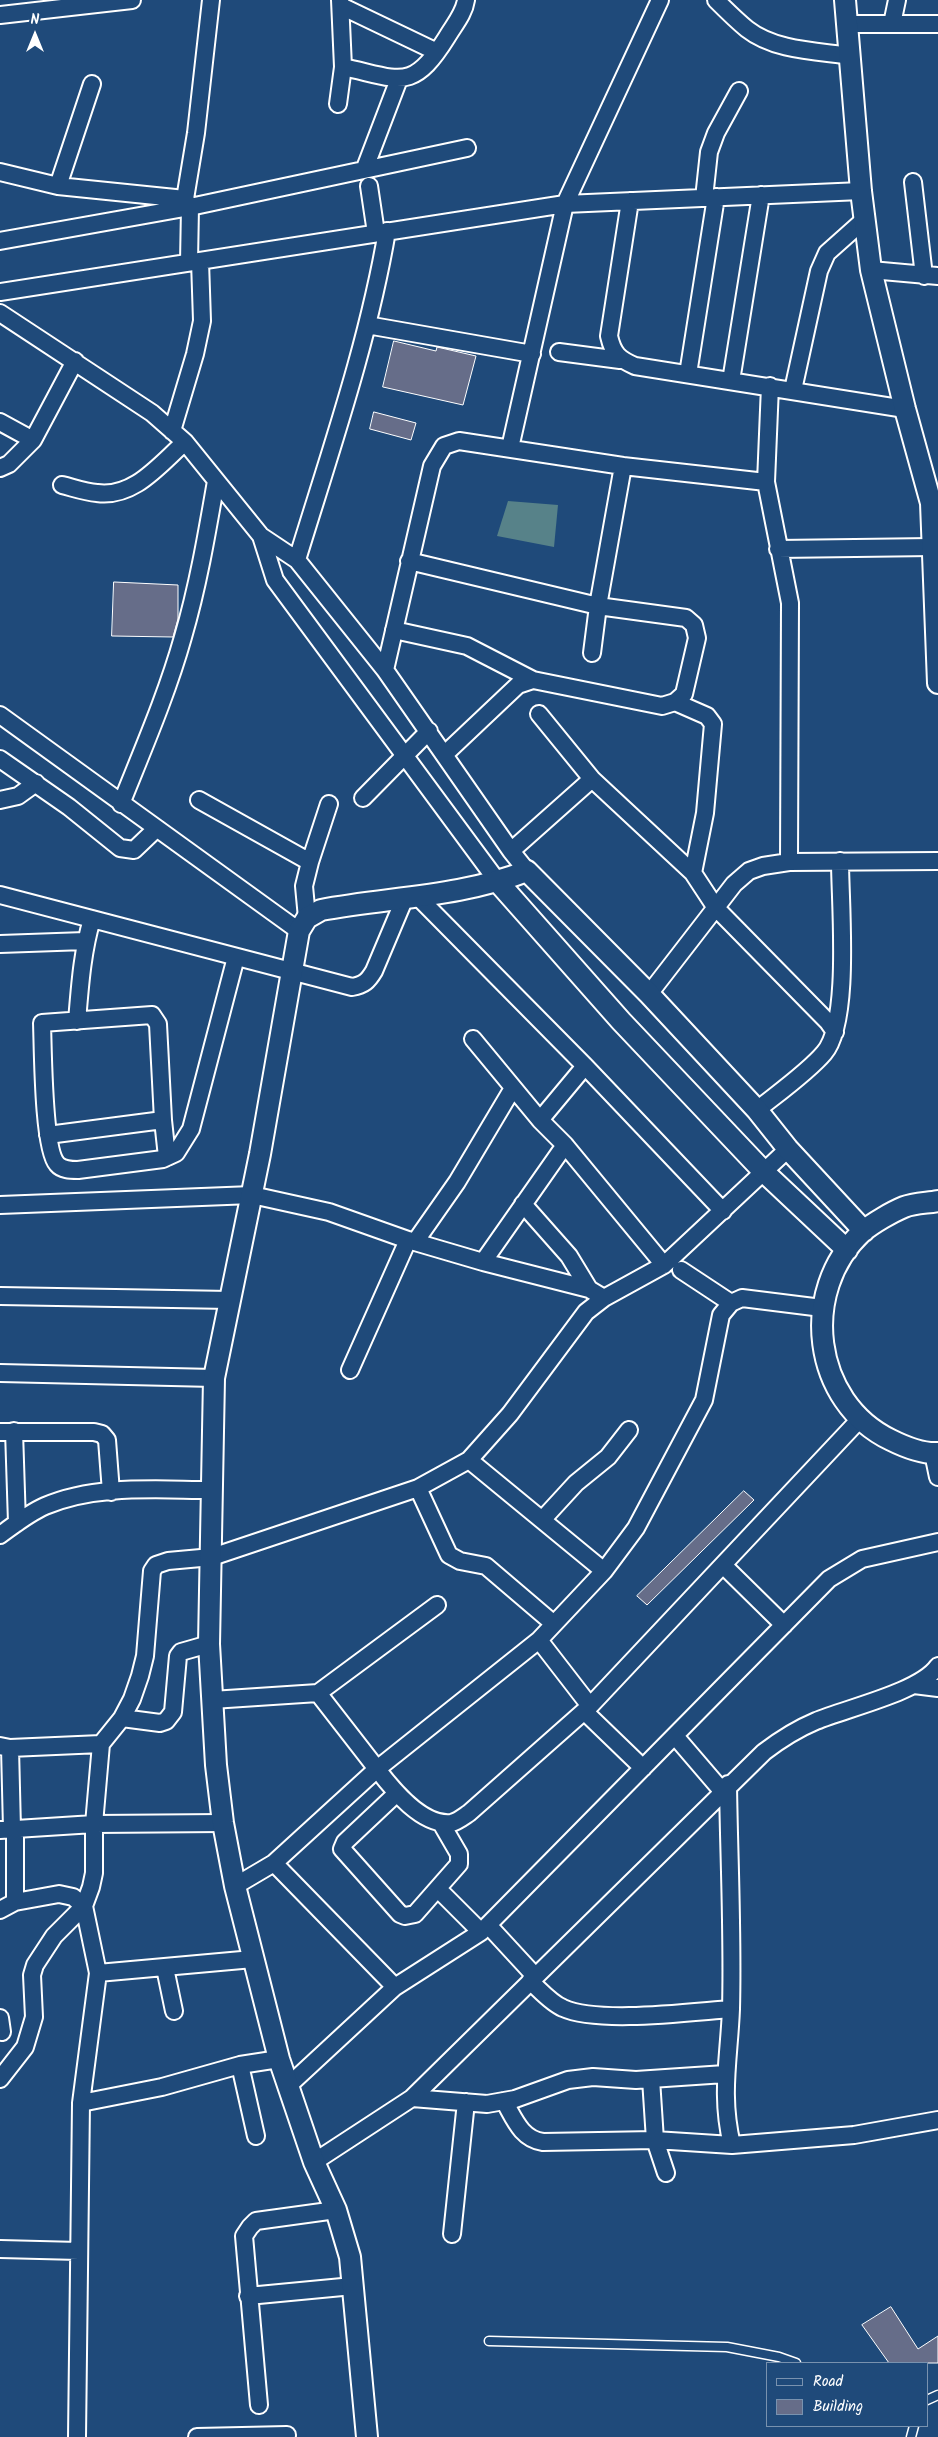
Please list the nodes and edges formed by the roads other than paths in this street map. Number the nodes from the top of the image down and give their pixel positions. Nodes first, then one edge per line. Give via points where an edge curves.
1 (132, 0) edge
2 (211, 0) edge
3 (466, 0) edge
4 (660, 0) edge
5 (716, 0) edge
6 (845, 0) edge
7 (897, 0) edge
8 (340, 3) edge
9 (0, 15) edge
10 (848, 24) junction
11 (892, 24) junction
12 (938, 24) edge
13 (437, 52) junction
14 (851, 56) junction
15 (343, 68) junction
16 (399, 79) junction
17 (92, 84) dead end
18 (740, 91) dead end
19 (338, 104) dead end
20 (466, 148) dead end
21 (365, 168) junction
22 (0, 172) edge
23 (913, 182) dead end
24 (58, 186) junction
25 (368, 186) dead end
26 (861, 191) junction
27 (761, 195) junction
28 (710, 198) junction
29 (630, 201) junction
30 (187, 203) junction
31 (565, 204) junction
32 (864, 220) junction
33 (381, 232) junction
34 (0, 241) edge
35 (195, 262) junction
36 (871, 270) junction
37 (931, 276) edge
38 (0, 292) edge
39 (0, 313) edge
40 (367, 325) junction
41 (559, 352) dead end
42 (532, 354) junction
43 (620, 360) junction
44 (75, 361) junction
45 (688, 374) junction
46 (731, 381) junction
47 (770, 386) junction
48 (793, 390) junction
49 (905, 408) junction
50 (0, 422) edge
51 (172, 431) junction
52 (33, 440) junction
53 (184, 442) junction
54 (510, 448) junction
55 (623, 466) junction
56 (0, 468) edge
57 (216, 481) junction
58 (766, 482) junction
59 (62, 486) dead end
60 (261, 536) junction
61 (932, 547) junction
62 (778, 549) junction
63 (297, 560) junction
64 (409, 561) junction
65 (598, 606) junction
66 (394, 630) junction
67 (592, 654) dead end
68 (385, 670) junction
69 (533, 680) junction
70 (938, 683) edge
71 (674, 702) junction
72 (539, 714) dead end
73 (0, 715) edge
74 (429, 731) junction
75 (445, 754) junction
76 (404, 757) junction
77 (0, 759) edge
78 (592, 779) junction
79 (36, 783) junction
80 (363, 798) dead end
81 (0, 800) edge
82 (200, 800) dead end
83 (121, 804) junction
84 (329, 804) dead end
85 (156, 829) junction
86 (511, 851) junction
87 (840, 861) junction
88 (938, 861) edge
89 (310, 862) junction
90 (789, 862) junction
91 (527, 871) junction
92 (693, 873) junction
93 (498, 882) junction
94 (0, 896) edge
95 (412, 899) junction
96 (716, 908) junction
97 (92, 919) junction
98 (303, 925) junction
99 (86, 941) junction
100 (0, 944) edge
101 (236, 957) junction
102 (292, 972) junction
103 (649, 994) junction
104 (77, 1021) junction
105 (835, 1032) junction
106 (473, 1039) dead end
107 (585, 1066) junction
108 (513, 1088) junction
109 (757, 1110) junction
110 (163, 1120) junction
111 (540, 1120) junction
112 (48, 1135) junction
113 (565, 1145) junction
114 (788, 1149) junction
115 (167, 1157) junction
116 (764, 1172) junction
117 (252, 1195) junction
118 (938, 1201) edge
119 (523, 1204) junction
120 (0, 1205) edge
121 (723, 1211) junction
122 (864, 1231) junction
123 (412, 1241) junction
124 (846, 1250) junction
125 (482, 1262) junction
126 (664, 1265) junction
127 (681, 1270) dead end
128 (589, 1289) junction
129 (0, 1296) edge
130 (604, 1298) junction
131 (230, 1300) junction
132 (731, 1302) junction
133 (822, 1308) junction
134 (350, 1370) dead end
135 (0, 1373) edge
136 (214, 1378) junction
137 (860, 1419) junction
138 (629, 1430) dead end
139 (7, 1432) edge
140 (935, 1453) edge
141 (470, 1460) junction
142 (938, 1477) edge
143 (418, 1488) junction
144 (212, 1490) junction
145 (111, 1492) junction
146 (542, 1520) junction
147 (17, 1524) junction
148 (0, 1535) edge
149 (938, 1542) edge
150 (212, 1557) junction
151 (723, 1565) junction
152 (604, 1571) junction
153 (437, 1605) dead end
154 (554, 1624) junction
155 (784, 1625) junction
156 (539, 1640) junction
157 (209, 1644) junction
158 (938, 1666) edge
159 (914, 1685) junction
160 (938, 1688) edge
161 (318, 1693) junction
162 (212, 1700) junction
163 (588, 1709) junction
164 (122, 1718) junction
165 (675, 1736) junction
166 (102, 1744) junction
167 (5, 1747) edge
168 (643, 1768) junction
169 (377, 1769) junction
170 (726, 1788) junction
171 (396, 1794) junction
172 (223, 1823) junction
173 (441, 1823) junction
174 (94, 1824) junction
175 (9, 1830) edge
176 (274, 1862) junction
177 (235, 1886) junction
178 (438, 1889) junction
179 (16, 1902) junction
180 (84, 1906) junction
181 (0, 1910) edge
182 (484, 1928) junction
183 (253, 1959) junction
184 (165, 1968) junction
185 (98, 1974) junction
186 (532, 1979) junction
187 (395, 1987) junction
188 (731, 2009) junction
189 (174, 2011) dead end
190 (279, 2059) junction
191 (240, 2065) junction
192 (725, 2074) junction
193 (0, 2079) edge
194 (650, 2079) junction
195 (287, 2087) junction
196 (412, 2098) junction
197 (504, 2101) junction
198 (466, 2102) junction
199 (81, 2103) junction
200 (938, 2120) edge
201 (256, 2136) dead end
202 (655, 2140) junction
203 (732, 2145) junction
204 (314, 2162) junction
205 (666, 2173) dead end
206 (336, 2210) junction
207 (452, 2234) dead end
208 (0, 2249) edge
209 (79, 2251) junction
210 (353, 2286) junction
211 (248, 2296) junction
212 (489, 2341) dead end
213 (793, 2362) edge
214 (259, 2405) dead end
215 (286, 2435) dead end
216 (77, 2437) edge
217 (197, 2437) edge
218 (367, 2437) edge

1 - 9 street
2 - 30 street
3 - 13 street via 464,10
4 - 31 street
5 - 14 street via 748,30 776,43
6 - 10 street
7 - 11 street
8 - 13 street
8 - 15 street
10 - 11 street
10 - 14 street
11 - 12 street
13 - 16 street via 421,71
14 - 26 street
15 - 16 street
15 - 19 street
16 - 21 street
17 - 24 street
18 - 28 street via 709,152
20 - 21 street
21 - 30 street
22 - 24 street
23 - 37 street
24 - 30 street
25 - 33 street
26 - 27 street
26 - 32 street
27 - 28 street
27 - 46 street
28 - 29 street
28 - 45 street
29 - 31 street
29 - 43 street via 609,336 612,351
30 - 34 street
30 - 35 street
31 - 33 street
31 - 42 street
32 - 36 street
32 - 48 street via 827,253 819,271
33 - 35 street
33 - 40 street via 379,280
35 - 38 street
35 - 51 street via 202,321 196,354
36 - 37 street
36 - 49 street
39 - 44 street
40 - 42 street
40 - 63 street
41 - 43 street
42 - 54 street
43 - 45 street via 635,366
44 - 51 street via 152,413
44 - 52 street
45 - 46 street
46 - 47 street
47 - 48 street
47 - 58 street
48 - 49 street
49 - 61 street via 931,503
50 - 52 street
51 - 53 street
52 - 56 street via 9,464
53 - 57 street
53 - 59 street via 135,486 115,494 97,494
54 - 55 street
54 - 64 street via 459,441 444,446 432,466
55 - 58 street
55 - 65 street
57 - 60 street
57 - 83 street via 183,638
58 - 62 street
60 - 63 street
60 - 76 street via 274,580
61 - 62 street
61 - 70 street
62 - 90 street via 790,604
63 - 68 street
64 - 65 street
64 - 66 street
65 - 67 street
65 - 71 street via 686,618 694,625 697,638 684,694
66 - 68 street
66 - 69 street via 467,646
68 - 74 street
69 - 71 street via 662,706
69 - 75 street via 518,685
71 - 92 street via 707,716 713,724 705,813
72 - 78 street
73 - 83 street
74 - 75 street
74 - 76 street
75 - 86 street
76 - 80 street
76 - 93 street
77 - 79 street
78 - 86 street
78 - 92 street
79 - 81 street via 18,796
79 - 85 street via 120,848 134,850
82 - 89 street
83 - 85 street
84 - 89 street
85 - 98 street
86 - 91 street
87 - 88 street
87 - 90 street
87 - 105 street via 842,995
89 - 98 street via 304,886
90 - 96 street via 749,871 734,884
91 - 93 street
91 - 103 street
92 - 96 street
93 - 95 street
93 - 116 street via 621,1021
94 - 97 street
95 - 98 street via 321,910
95 - 102 street via 368,981 352,987
95 - 107 street
96 - 103 street
96 - 105 street
97 - 99 street
97 - 101 street
98 - 102 street
99 - 100 street
99 - 104 street
101 - 102 street
101 - 115 street via 192,1129 176,1153
102 - 117 street
103 - 109 street
104 - 110 street via 152,1015 156,1019
104 - 112 street via 42,1023
105 - 109 street via 825,1052
106 - 108 street
107 - 111 street
107 - 121 street
108 - 111 street
108 - 123 street via 458,1182
109 - 114 street
110 - 112 street
110 - 115 street
111 - 113 street
112 - 115 street via 53,1158 67,1170
113 - 119 street
113 - 126 street
114 - 116 street
114 - 122 street
116 - 121 street
116 - 124 street
117 - 120 street
117 - 123 street via 329,1212
117 - 131 street
118 - 122 street via 905,1206
119 - 125 street
119 - 128 street via 569,1256
121 - 126 street
122 - 124 street
123 - 125 street
123 - 134 street
124 - 133 street via 830,1277
125 - 128 street
126 - 130 street
127 - 132 street
128 - 130 street
129 - 131 street
130 - 141 street via 586,1312 510,1414
131 - 136 street
132 - 133 street via 742,1298
132 - 152 street via 721,1315 704,1400 636,1528
133 - 137 street via 825,1356 836,1386
135 - 136 street
136 - 144 street
137 - 140 street via 898,1443
137 - 151 street
138 - 146 street via 608,1457 576,1483
139 - 145 street via 102,1434 107,1440
139 - 147 street
140 - 142 street
141 - 143 street
141 - 146 street
143 - 150 street
143 - 154 street via 449,1554 460,1561 486,1566
144 - 145 street
144 - 150 street
145 - 147 street via 78,1496 44,1506
146 - 152 street
147 - 148 street
149 - 155 street via 862,1559 829,1579
150 - 157 street
150 - 164 street via 168,1561 156,1565 152,1571 145,1656 132,1699
151 - 155 street
151 - 163 street
152 - 154 street
153 - 161 street
154 - 156 street
155 - 165 street
156 - 163 street
156 - 169 street
157 - 162 street
157 - 164 street via 181,1652 178,1656 173,1712 166,1721
158 - 159 street
159 - 160 street
159 - 170 street via 789,1733
161 - 162 street
161 - 169 street
162 - 172 street
163 - 168 street
163 - 173 street via 469,1813 454,1823
164 - 166 street
165 - 168 street
165 - 170 street
166 - 167 street
166 - 174 street
167 - 175 street
168 - 182 street
169 - 171 street
169 - 176 street
170 - 186 street
170 - 188 street
171 - 173 street
171 - 178 street via 345,1842 343,1853 405,1916 415,1914
172 - 174 street
172 - 177 street
173 - 178 street via 461,1859
174 - 175 street
174 - 180 street via 94,1873
175 - 179 street
176 - 177 street
176 - 187 street
177 - 183 street
178 - 182 street
179 - 180 street via 59,1894 73,1897
179 - 181 street
180 - 185 street
180 - 193 street via 54,1936 35,1966 32,1975 34,2017 25,2047
182 - 186 street
182 - 187 street
183 - 184 street
183 - 190 street
184 - 185 street
184 - 189 street
185 - 199 street
186 - 188 street via 562,2008 590,2014 623,2016
186 - 196 street
187 - 195 street
188 - 192 street
190 - 191 street
190 - 195 street
191 - 199 street via 162,2087
191 - 201 street
192 - 194 street
192 - 203 street via 725,2119
194 - 197 street via 593,2077 568,2080
194 - 202 street
195 - 204 street
196 - 198 street
196 - 204 street
197 - 198 street via 486,2104
197 - 202 street via 523,2133 533,2141
198 - 207 street
199 - 209 street
200 - 203 street via 854,2135
202 - 203 street
202 - 205 street
204 - 206 street
206 - 210 street via 350,2256
206 - 211 street via 256,2221 244,2236
208 - 209 street
209 - 216 street
210 - 211 street
210 - 218 street
211 - 214 street
212 - 213 lane via 727,2347
215 - 217 street

